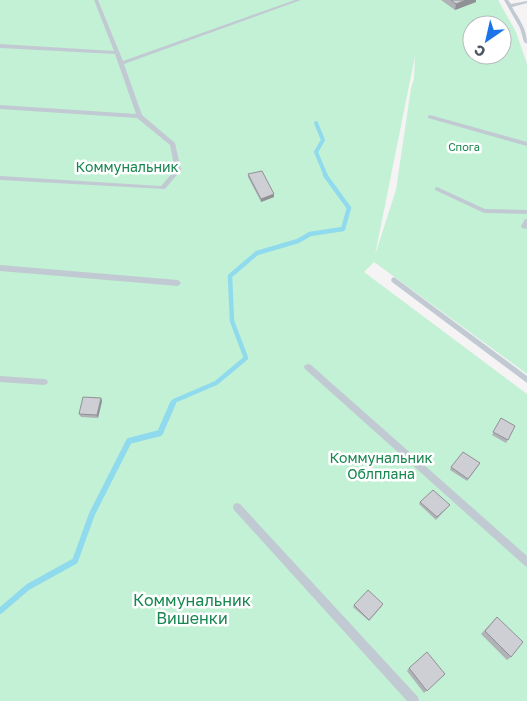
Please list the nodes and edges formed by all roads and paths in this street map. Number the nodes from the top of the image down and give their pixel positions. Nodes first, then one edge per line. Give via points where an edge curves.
1 (96, 0) edge
2 (300, 0) edge
3 (506, 0) edge
4 (527, 2) edge
5 (509, 6) junction
6 (525, 32) edge
7 (527, 42) edge
8 (0, 46) edge
9 (117, 53) junction
10 (121, 63) junction
11 (0, 107) edge
12 (139, 116) junction
13 (430, 117) dead end
14 (527, 144) edge
15 (0, 178) edge
16 (438, 189) dead end
17 (527, 212) edge
18 (527, 221) edge
19 (527, 228) edge
20 (0, 268) edge
21 (394, 280) dead end
22 (178, 283) dead end
23 (308, 367) dead end
24 (0, 379) edge
25 (527, 380) edge
26 (44, 382) dead end
27 (237, 508) dead end
28 (527, 562) edge
29 (414, 701) edge

1 - 9 lane
2 - 10 lane
3 - 5 lane
4 - 5 lane
5 - 6 lane
6 - 7 lane
8 - 9 lane
9 - 10 lane
10 - 12 lane
11 - 12 lane
12 - 15 lane via 173,144 178,170 163,188
13 - 14 lane
16 - 17 lane via 484,211
18 - 19 lane via 524,226
20 - 22 lane
21 - 25 lane
23 - 28 lane
24 - 26 lane
27 - 29 lane

